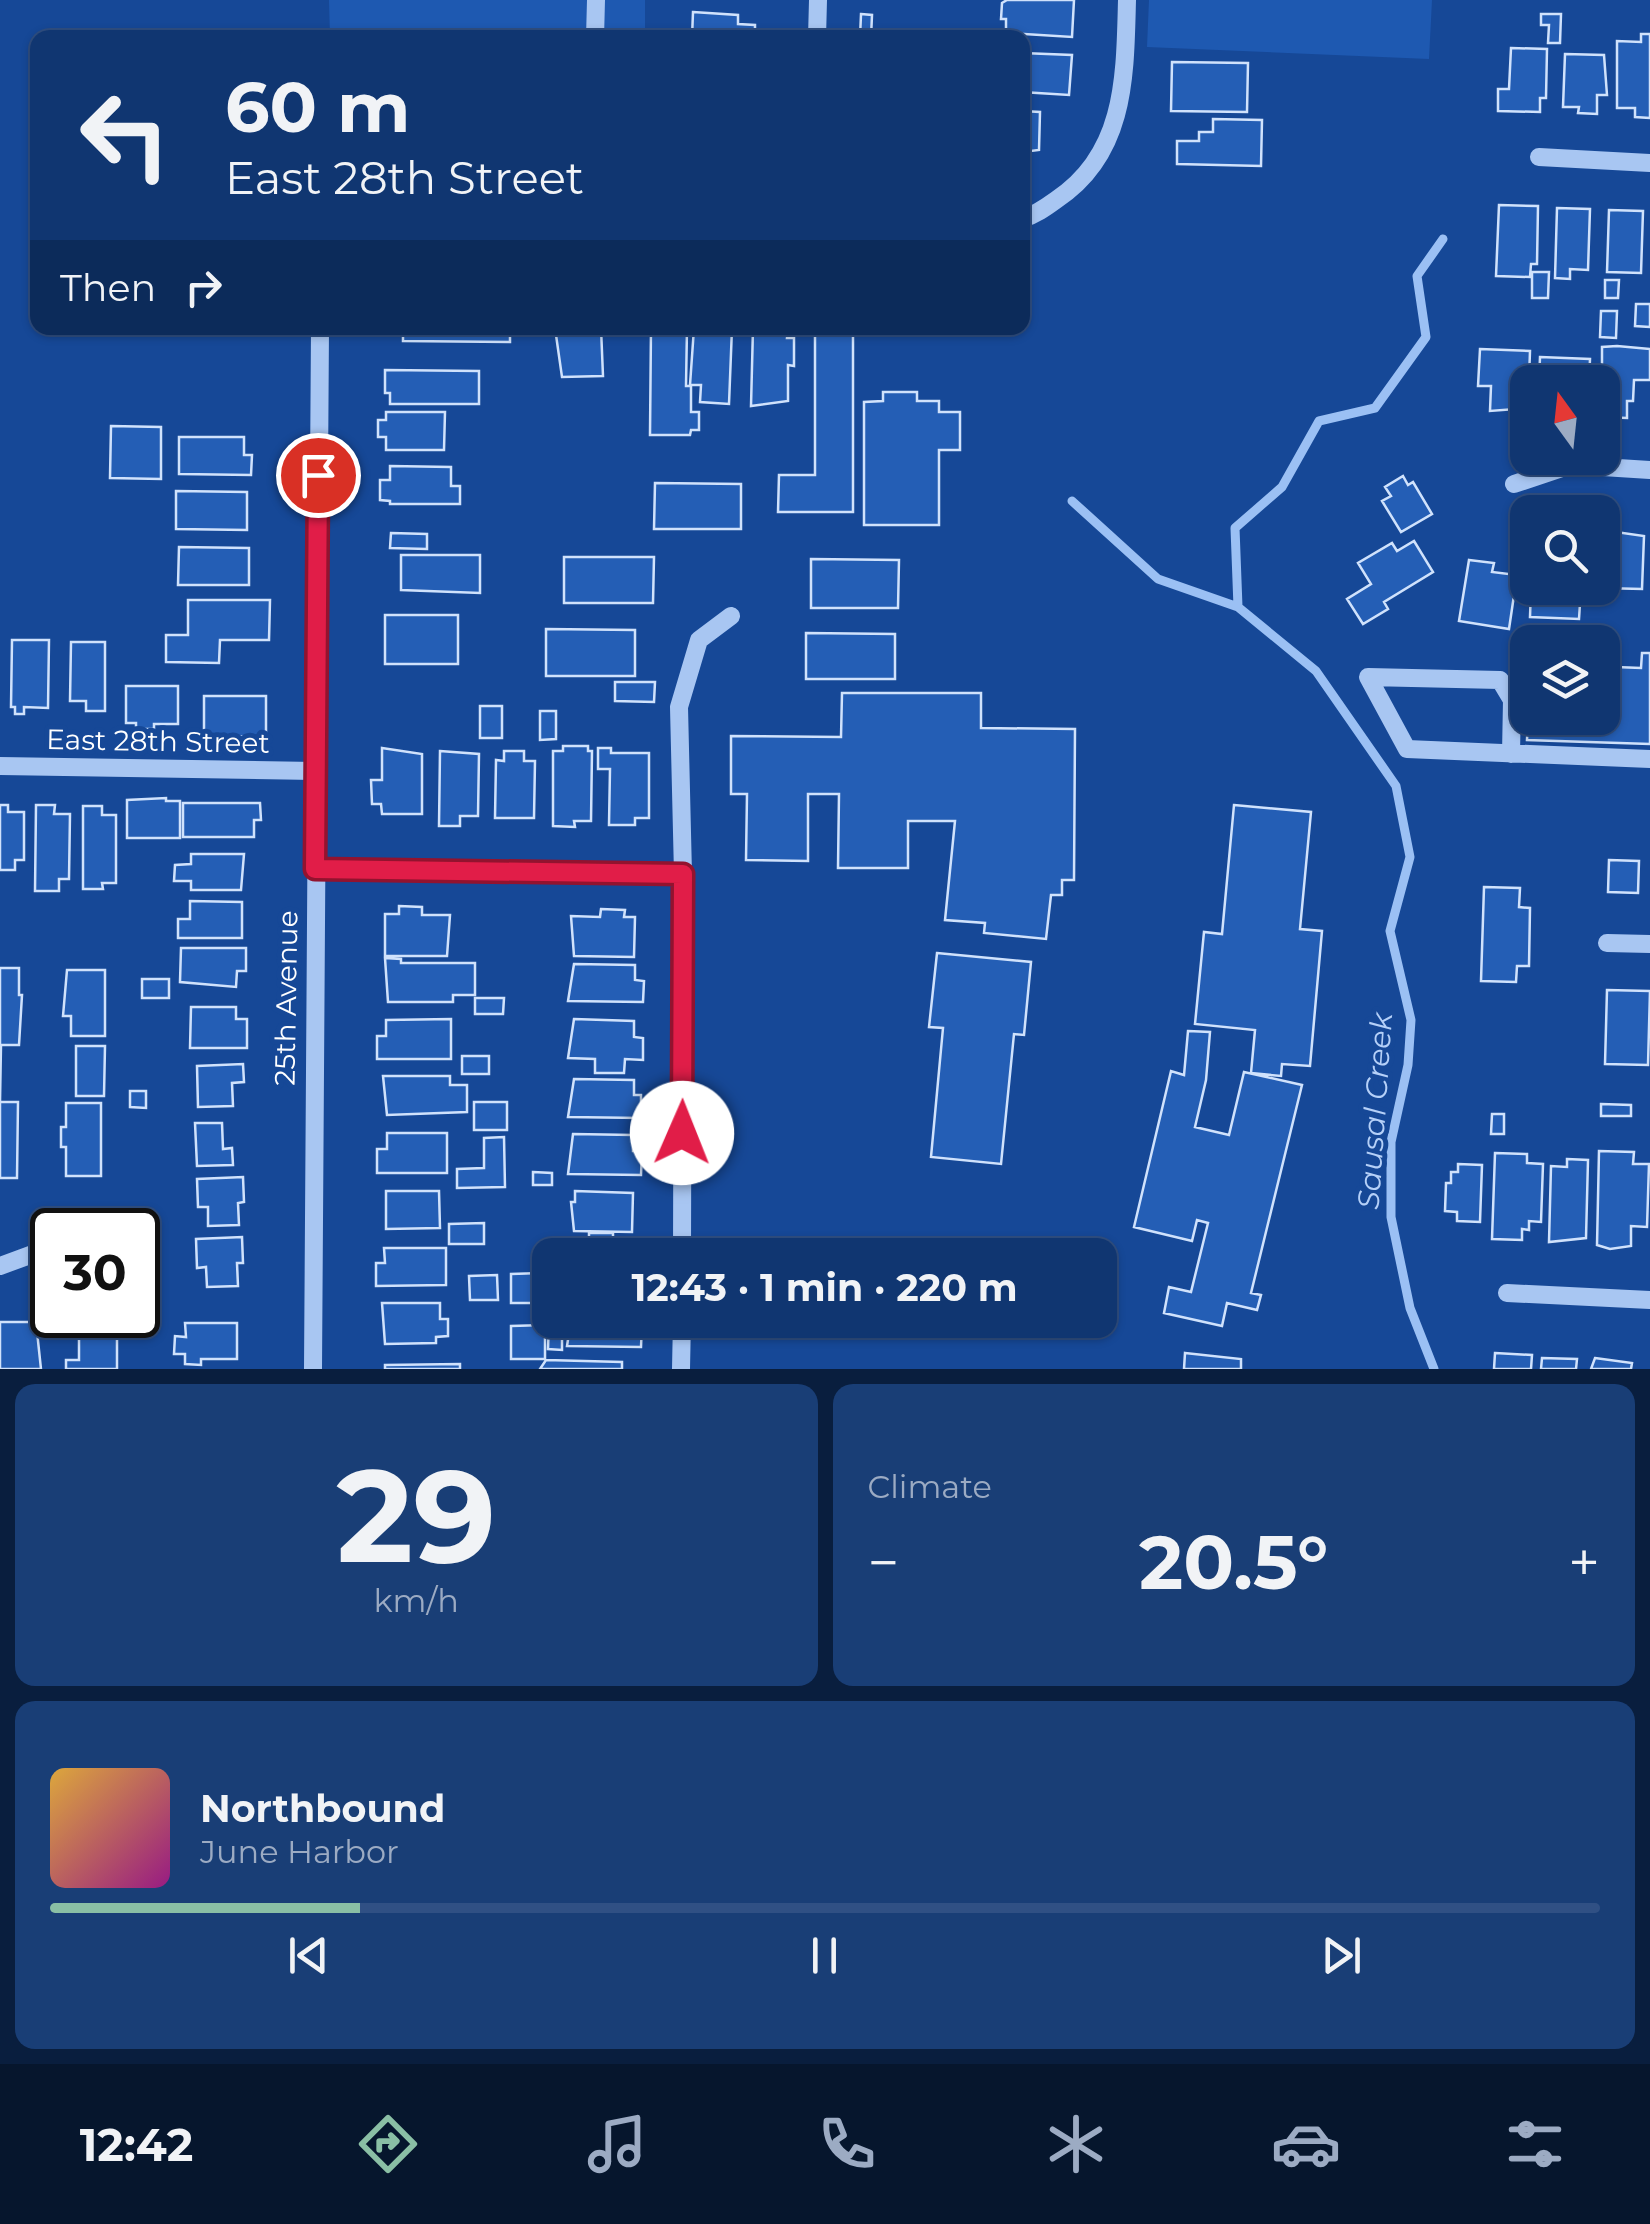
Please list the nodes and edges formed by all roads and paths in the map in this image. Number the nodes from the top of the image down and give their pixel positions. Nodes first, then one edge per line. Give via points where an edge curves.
1 (596, 0) edge
2 (818, 0) edge
3 (1127, 0) edge
4 (596, 30) edge
5 (816, 30) edge
6 (1539, 158) dead end
7 (1650, 163) edge
8 (1030, 214) edge
9 (320, 335) edge
10 (1650, 470) edge
11 (1514, 484) dead end
12 (731, 616) dead end
13 (1511, 754) junction
14 (1650, 760) edge
15 (0, 766) edge
16 (315, 771) junction
17 (315, 869) junction
18 (683, 874) junction
19 (1607, 943) dead end
20 (1650, 944) edge
21 (682, 1238) edge
22 (30, 1256) edge
23 (0, 1266) edge
24 (1506, 1293) dead end
25 (1650, 1300) edge
26 (682, 1338) edge
27 (313, 1369) edge
28 (682, 1369) edge

1 - 4 street
2 - 5 street
3 - 8 street via 1125,86 1109,142 1078,186
6 - 7 street
9 - 16 street, 25th Avenue
10 - 11 street via 1572,465
12 - 18 street via 699,640 679,707
13 - 13 street via 1407,749 1368,677 1500,680 1512,700
13 - 14 street
15 - 16 street, East 28th Street
16 - 17 street, 25th Avenue
17 - 18 street
17 - 27 street, 25th Avenue
18 - 21 street
19 - 20 street
22 - 23 street
24 - 25 street
26 - 28 street

